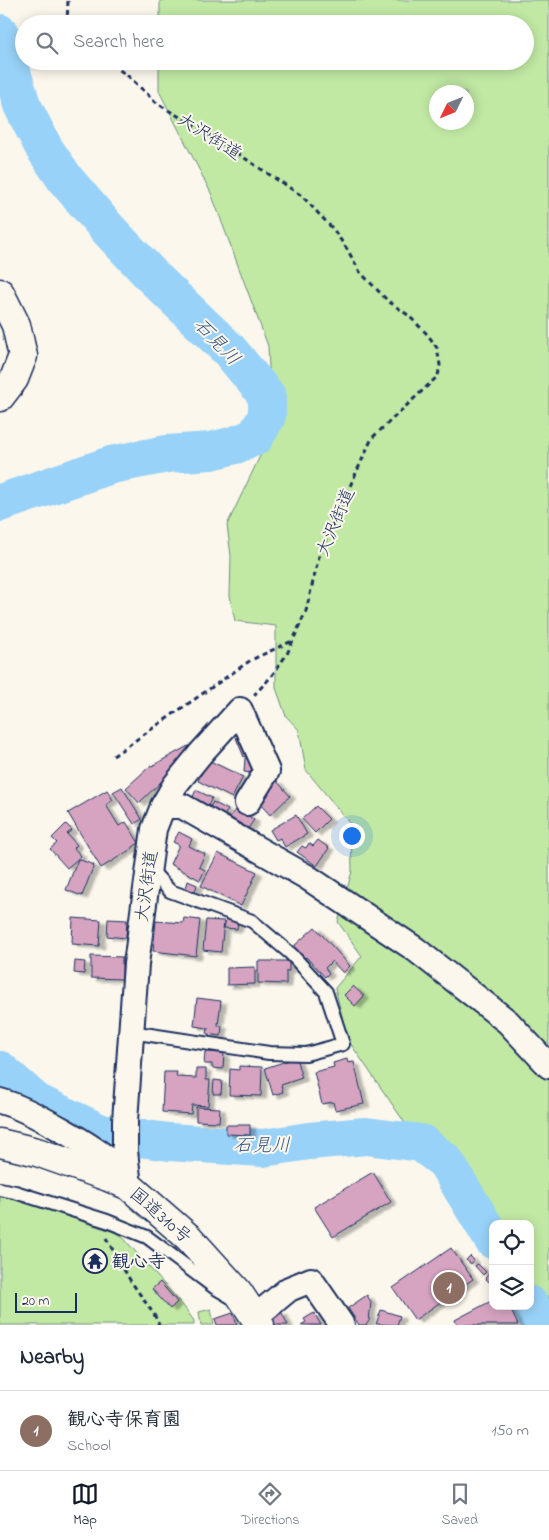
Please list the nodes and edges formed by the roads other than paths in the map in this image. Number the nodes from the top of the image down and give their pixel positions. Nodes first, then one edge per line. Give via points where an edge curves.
1 (0, 293) edge
2 (0, 398) edge
3 (247, 803) dead end
4 (163, 806) junction
5 (150, 869) junction
6 (131, 1032) junction
7 (549, 1066) edge
8 (0, 1101) edge
9 (0, 1142) edge
10 (129, 1186) junction
11 (0, 1190) edge
12 (255, 1317) edge
13 (342, 1325) edge

1 - 2 highway via 16,326 23,356 14,379
3 - 4 street, 大沢街道 via 267,771 240,710 201,752
4 - 5 street, 大沢街道 via 154,829
4 - 7 street via 182,806 307,877 415,950 508,1022
5 - 6 street, 大沢街道 via 136,964
5 - 6 lane via 170,891 252,921 291,954 326,992 343,1044 306,1054 270,1053
6 - 10 street, 大沢街道 via 125,1121
8 - 10 street via 15,1105 87,1146 112,1163
9 - 10 highway, 国道310号
10 - 12 highway, 国道310号 via 189,1238 238,1292
11 - 12 lane via 102,1219 147,1237
12 - 13 street via 289,1289 311,1280

